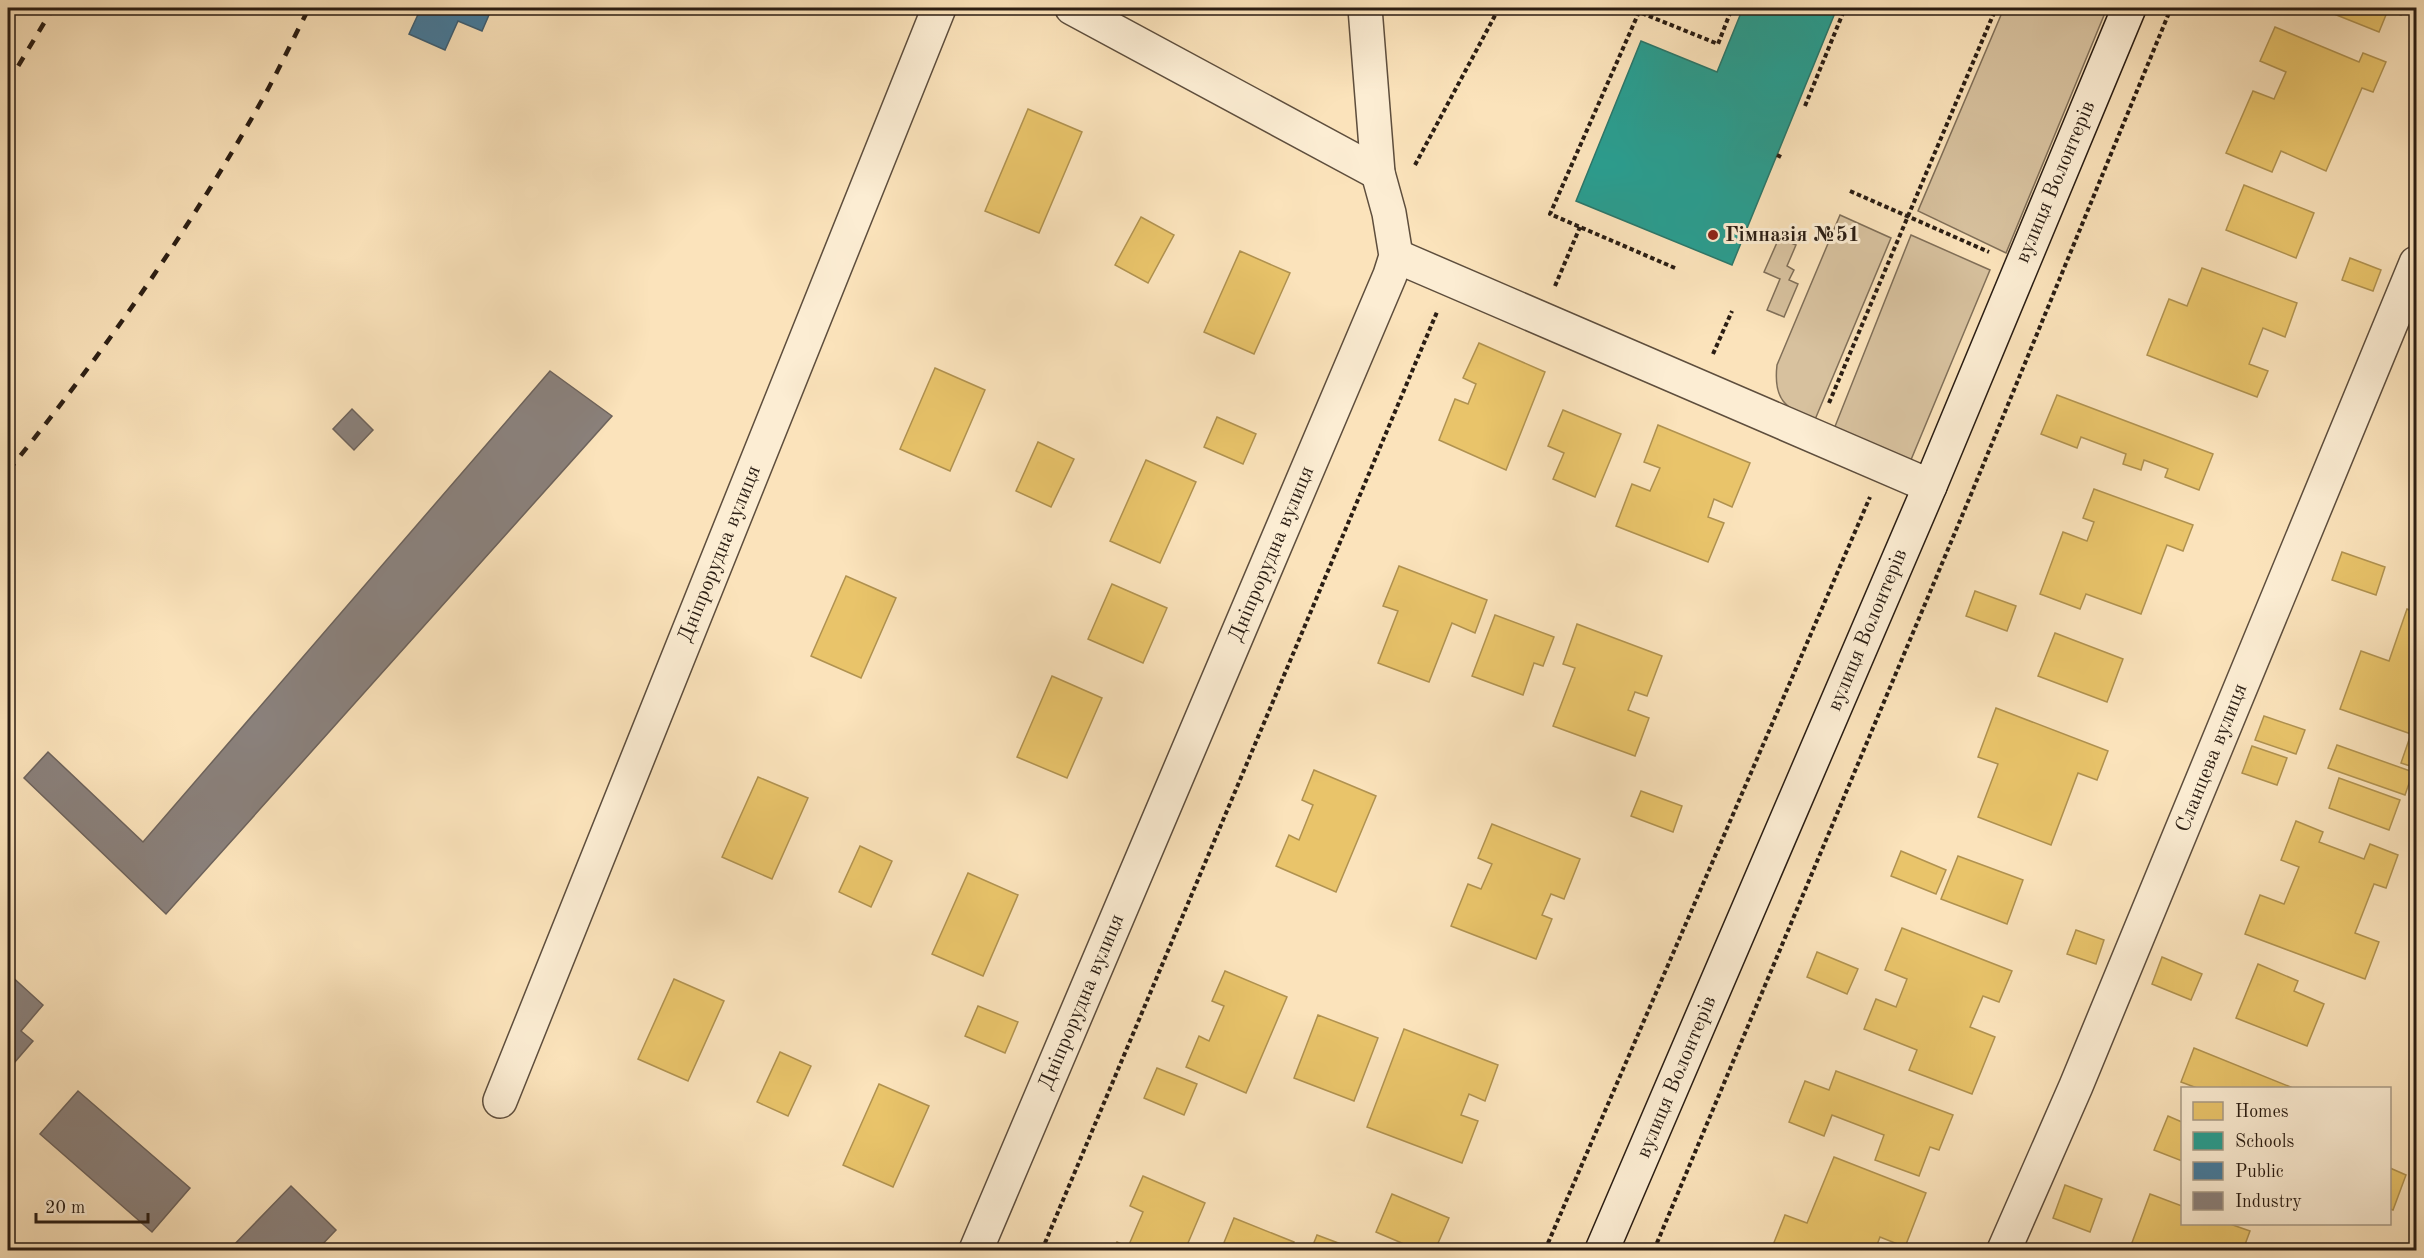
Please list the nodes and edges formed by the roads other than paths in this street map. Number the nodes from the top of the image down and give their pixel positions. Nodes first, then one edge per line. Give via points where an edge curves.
1 (939, 8) edge
2 (1072, 8) edge
3 (1365, 8) edge
4 (2129, 8) edge
5 (1378, 172) junction
6 (1396, 256) junction
7 (2416, 263) edge
8 (1930, 486) junction
9 (500, 1101) dead end
10 (976, 1251) edge
11 (1602, 1251) edge
12 (2004, 1251) edge

1 - 9 street, Дніпрорудна вулиця
2 - 5 street
3 - 5 street, Дніпрорудна вулиця
4 - 8 street, вулиця Волонтерів
5 - 6 street, Дніпрорудна вулиця
6 - 8 street
6 - 10 street, Дніпрорудна вулиця
7 - 12 street, Сланцева вулиця
8 - 11 street, вулиця Волонтерів

